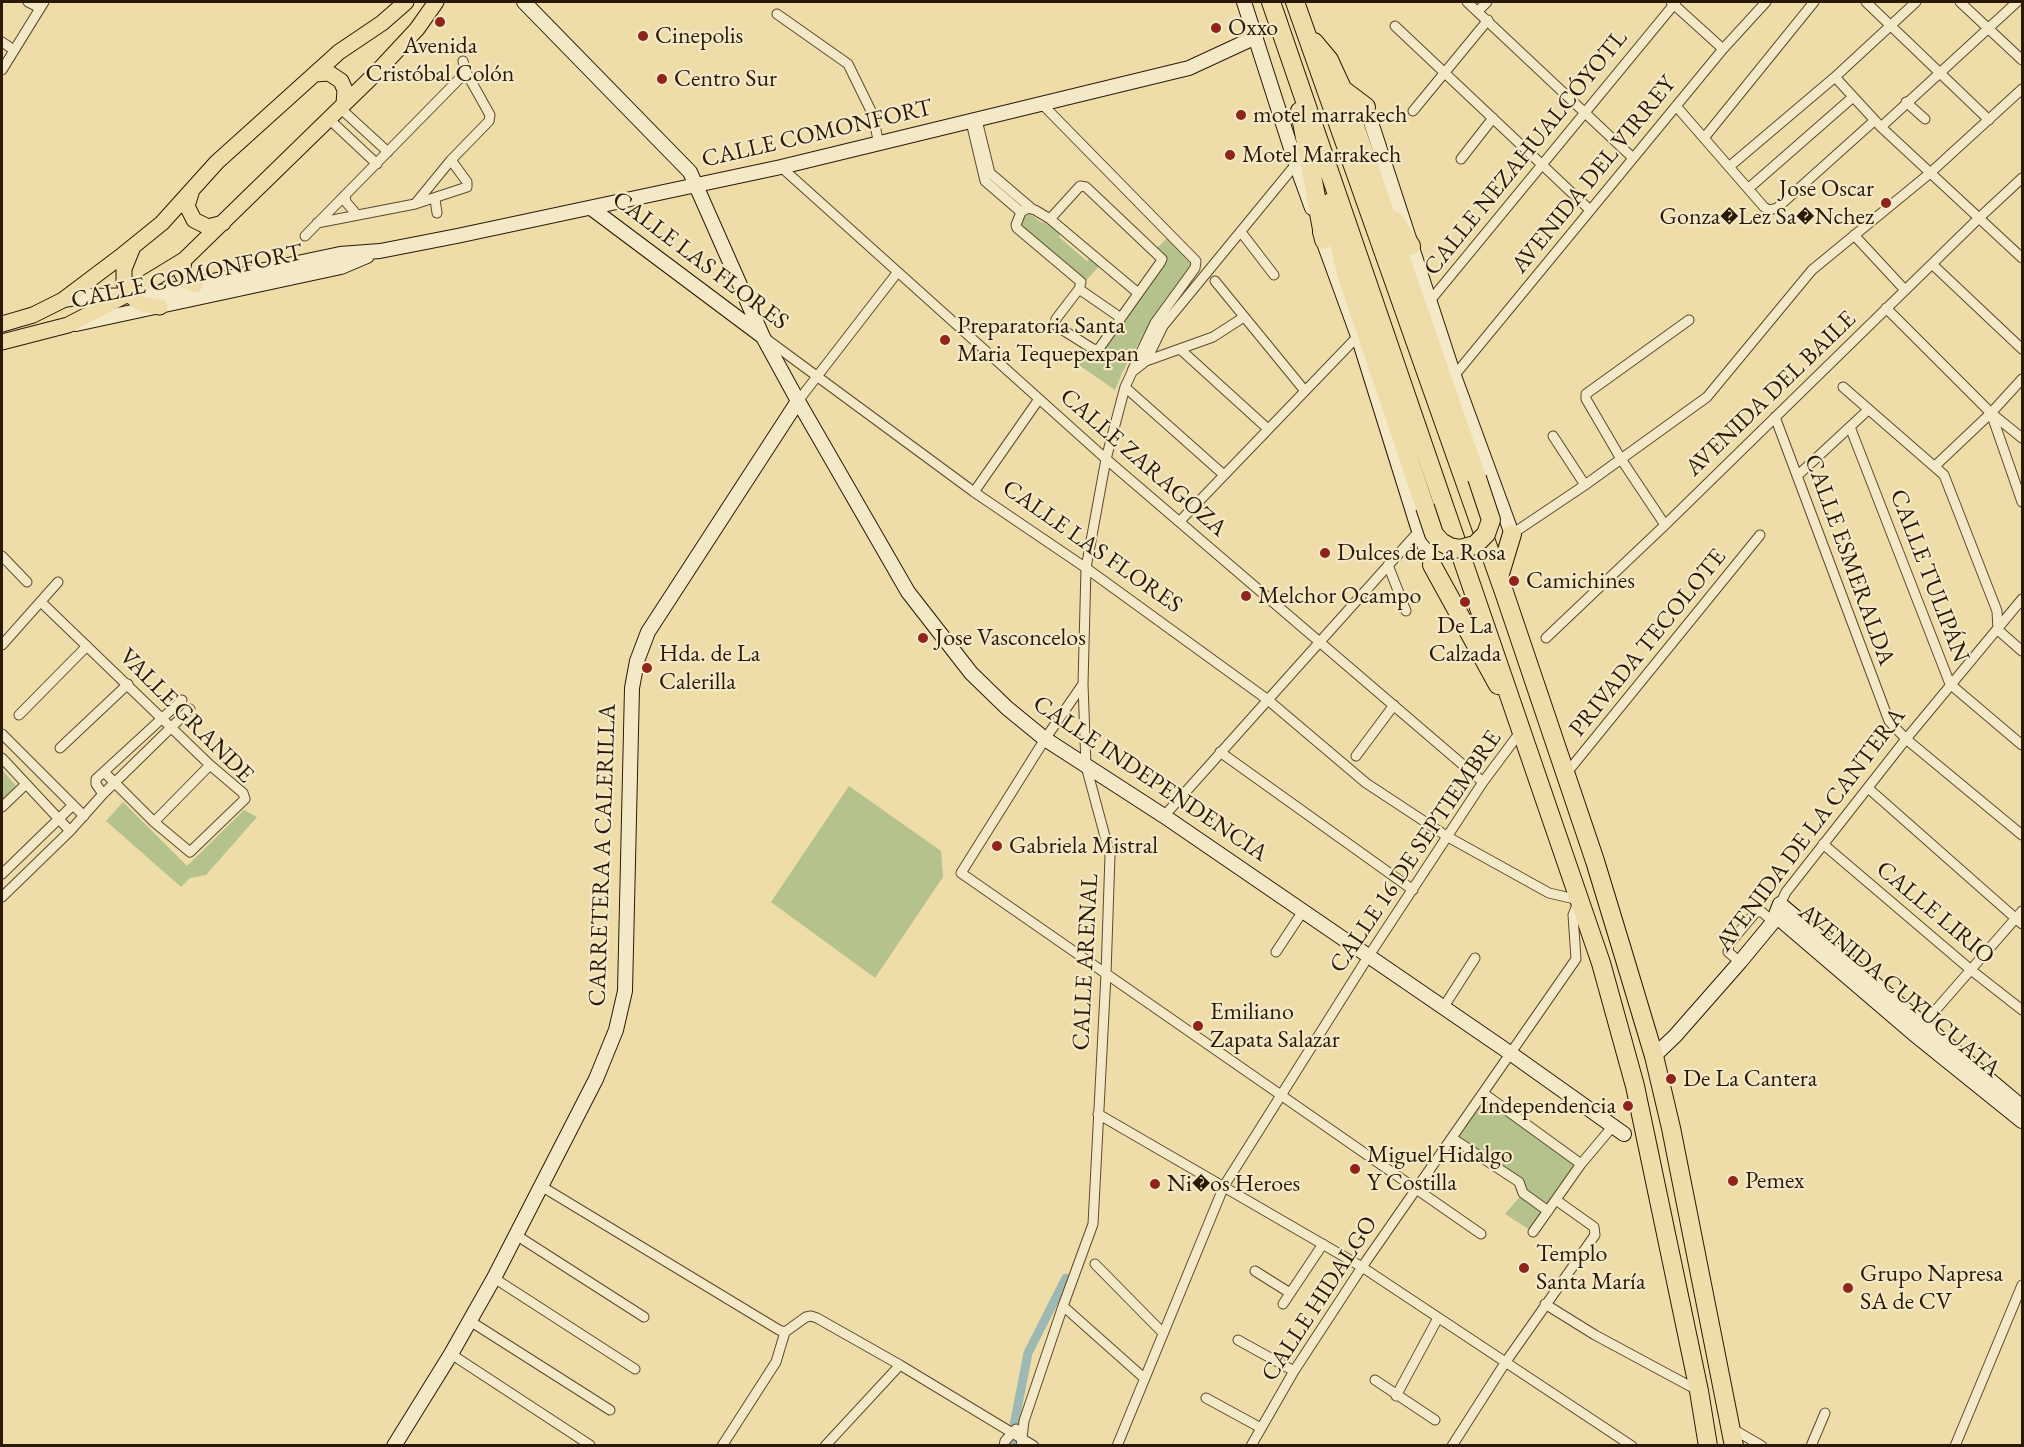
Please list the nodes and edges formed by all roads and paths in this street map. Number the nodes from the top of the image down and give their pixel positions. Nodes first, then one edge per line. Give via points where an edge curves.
1 (28, 2) edge
2 (406, 2) edge
3 (436, 2) edge
4 (524, 2) edge
5 (1244, 2) edge
6 (1270, 2) edge
7 (1467, 2) edge
8 (1487, 2) edge
9 (1673, 2) edge
10 (1766, 2) edge
11 (1815, 2) edge
12 (1866, 2) edge
13 (1916, 2) edge
14 (1960, 2) edge
15 (2017, 2) edge
16 (42, 5) edge
17 (1478, 11) junction
18 (777, 14) dead end
19 (1301, 14) edge
20 (1488, 20) junction
21 (1890, 25) junction
22 (1395, 26) dead end
23 (1988, 27) junction
24 (1256, 37) junction
25 (2, 42) edge
26 (1723, 49) junction
27 (14, 50) junction
28 (1290, 56) junction
29 (2022, 60) edge
30 (463, 61) dead end
31 (2, 70) edge
32 (466, 72) junction
33 (1445, 72) junction
34 (1938, 72) junction
35 (315, 74) junction
36 (1835, 77) junction
37 (1350, 88) junction
38 (2022, 89) edge
39 (1853, 97) junction
40 (1906, 102) junction
41 (1042, 104) junction
42 (1676, 106) junction
43 (1366, 107) joint
44 (338, 110) junction
45 (1413, 111) dead end
46 (1584, 112) junction
47 (1493, 118) junction
48 (1924, 119) dead end
49 (1989, 120) junction
50 (974, 121) junction
51 (1877, 124) junction
52 (1315, 127) junction
53 (1704, 138) junction
54 (879, 145) junction
55 (388, 152) junction
56 (1633, 158) junction
57 (1461, 159) dead end
58 (451, 160) junction
59 (1541, 163) junction
60 (377, 164) junction
61 (1296, 164) junction
62 (1730, 166) junction
63 (782, 167) junction
64 (1929, 174) junction
65 (2022, 178) edge
66 (696, 184) junction
67 (1749, 188) junction
68 (192, 190) junction
69 (345, 195) junction
70 (1379, 197) junction
71 (435, 199) junction
72 (415, 204) junction
73 (591, 208) junction
74 (1031, 208) junction
75 (1590, 210) junction
76 (1021, 212) junction
77 (437, 213) dead end
78 (357, 215) junction
79 (1979, 218) junction
80 (1050, 219) junction
81 (223, 223) junction
82 (318, 223) junction
83 (1241, 232) junction
84 (1854, 235) junction
85 (305, 236) dead end
86 (1324, 240) junction
87 (136, 244) junction
88 (1412, 246) junction
89 (380, 251) junction
90 (2022, 258) edge
91 (184, 260) junction
92 (1932, 264) junction
93 (897, 273) junction
94 (1274, 275) dead end
95 (1215, 281) dead end
96 (195, 285) junction
97 (1079, 289) junction
98 (1905, 290) junction
99 (1138, 293) junction
100 (128, 294) junction
101 (63, 300) junction
102 (1429, 302) junction
103 (160, 307) junction
104 (1886, 308) junction
105 (1244, 317) junction
106 (1121, 318) junction
107 (1689, 320) dead end
108 (2, 324) edge
109 (68, 325) junction
110 (763, 336) junction
111 (1358, 336) junction
112 (2, 342) edge
113 (1180, 349) junction
114 (2022, 349) edge
115 (1146, 361) junction
116 (1132, 372) junction
117 (817, 375) junction
118 (1454, 376) junction
119 (2022, 379) edge
120 (1125, 387) junction
121 (1843, 387) dead end
122 (1305, 391) junction
123 (1039, 399) junction
124 (798, 401) junction
125 (1868, 410) junction
126 (1991, 412) junction
127 (1774, 417) junction
128 (1851, 427) junction
129 (1268, 429) junction
130 (1553, 436) dead end
131 (2022, 438) edge
132 (1106, 459) junction
133 (1621, 459) junction
134 (1935, 466) junction
135 (1224, 475) junction
136 (1797, 476) junction
137 (1585, 485) junction
138 (974, 492) junction
139 (2022, 502) edge
140 (1180, 521) junction
141 (1665, 525) junction
142 (1419, 531) junction
143 (1512, 534) junction
144 (1760, 535) dead end
145 (2, 556) edge
146 (1388, 565) junction
147 (1432, 565) joint
148 (1086, 568) junction
149 (1498, 577) junction
150 (27, 582) dead end
151 (58, 582) dead end
152 (2022, 599) edge
153 (41, 602) junction
154 (1406, 611) dead end
155 (1998, 630) junction
156 (1546, 638) dead end
157 (1320, 641) junction
158 (2, 645) edge
159 (87, 646) junction
160 (2022, 651) edge
161 (128, 684) junction
162 (1083, 684) junction
163 (1950, 684) junction
164 (182, 700) dead end
165 (1268, 700) junction
166 (1394, 705) junction
167 (190, 709) dead end
168 (19, 715) dead end
169 (163, 717) junction
170 (171, 727) junction
171 (1522, 729) junction
172 (2, 734) edge
173 (1046, 739) junction
174 (1906, 739) junction
175 (2022, 745) edge
176 (60, 748) dead end
177 (1220, 752) junction
178 (1356, 756) dead end
179 (2, 759) edge
180 (210, 765) junction
181 (1086, 766) junction
182 (104, 772) junction
183 (1565, 775) junction
184 (1483, 782) junction
185 (115, 783) junction
186 (26, 784) junction
187 (1868, 788) junction
188 (103, 794) junction
189 (72, 806) junction
190 (2, 807) edge
191 (84, 816) junction
192 (1164, 816) junction
193 (59, 819) junction
194 (154, 822) junction
195 (70, 831) junction
196 (2022, 835) edge
197 (1448, 837) junction
198 (1823, 844) junction
199 (2, 874) edge
200 (1413, 890) junction
201 (2, 897) edge
202 (1579, 900) junction
203 (1303, 911) junction
204 (1776, 914) junction
205 (2020, 918) edge
206 (1276, 952) dead end
207 (1368, 957) junction
208 (1475, 958) dead end
209 (1740, 962) junction
210 (1971, 970) junction
211 (1106, 974) junction
212 (1443, 1008) junction
213 (2022, 1010) edge
214 (1918, 1029) junction
215 (1510, 1053) junction
216 (1654, 1056) junction
217 (1483, 1093) junction
218 (1281, 1095) junction
219 (2022, 1107) edge
220 (1098, 1114) junction
221 (2022, 1121) edge
222 (1619, 1130) joint
223 (1452, 1138) junction
224 (1581, 1164) junction
225 (541, 1185) junction
226 (1224, 1186) junction
227 (1416, 1189) junction
228 (1556, 1200) junction
229 (1548, 1211) junction
230 (1533, 1232) dead end
231 (1480, 1234) dead end
232 (516, 1235) junction
233 (1323, 1244) junction
234 (1095, 1264) dead end
235 (1362, 1267) junction
236 (1255, 1271) dead end
237 (494, 1278) junction
238 (2022, 1290) edge
239 (1290, 1293) junction
240 (1283, 1304) dead end
241 (1545, 1304) junction
242 (1063, 1306) junction
243 (644, 1317) dead end
244 (1438, 1318) junction
245 (470, 1321) junction
246 (785, 1332) junction
247 (1162, 1332) junction
248 (1238, 1340) dead end
249 (451, 1354) junction
250 (1505, 1363) junction
251 (900, 1365) junction
252 (635, 1369) dead end
253 (1294, 1371) junction
254 (1143, 1378) junction
255 (1375, 1380) dead end
256 (1699, 1391) junction
257 (1396, 1396) junction
258 (1206, 1398) dead end
259 (610, 1410) dead end
260 (1826, 1413) dead end
261 (1435, 1420) dead end
262 (1024, 1421) junction
263 (1261, 1428) junction
264 (1014, 1432) junction
265 (1732, 1437) edge
266 (1022, 1442) edge
267 (590, 1445) edge
268 (394, 1446) edge
269 (722, 1446) edge
270 (825, 1446) edge
271 (1004, 1446) edge
272 (1034, 1446) edge
273 (1117, 1446) edge
274 (1251, 1446) edge
275 (1452, 1446) edge
276 (1632, 1446) edge
277 (1708, 1446) edge
278 (1762, 1446) edge
279 (1810, 1446) edge
280 (1955, 1446) edge

1 - 16 street
2 - 35 main road
3 - 44 main road via 405,42
4 - 66 main road, CALLE INDEPENDENCIA via 690,172
5 - 24 main road
6 - 28 highway
7 - 17 street
8 - 17 street
9 - 26 street
9 - 46 street, CALLE NEZAHUALCÓYOTL
10 - 26 street, AVENIDA DEL VIRREY
11 - 53 street
12 - 21 street
13 - 21 street
14 - 23 street
15 - 23 street
16 - 27 street
17 - 20 street
18 - 54 street via 848,64 873,115
19 - 37 highway
19 - 149 highway
20 - 33 street
20 - 46 street
21 - 34 street
21 - 36 street
22 - 33 street
23 - 29 street
23 - 34 street
24 - 41 main road, CALLE COMONFORT via 1189,68
24 - 61 main road
25 - 27 street
26 - 42 street, AVENIDA DEL VIRREY
27 - 31 street
28 - 52 highway
28 - 86 highway
30 - 32 street
32 - 55 street
32 - 58 street via 490,119
33 - 45 street
33 - 47 street
34 - 40 street
34 - 49 street
35 - 44 main road via 329,73 341,81 346,95
35 - 68 main road via 217,162
36 - 39 street
36 - 62 street
37 - 43 highway
37 - 70 highway
38 - 49 street
39 - 51 street
39 - 67 street
40 - 48 street
40 - 51 street
41 - 50 main road, CALLE COMONFORT
41 - 116 street via 1196,261 1195,268 1155,323
42 - 53 street
42 - 56 street, AVENIDA DEL VIRREY
43 - 88 main road
44 - 55 street
44 - 60 street
44 - 81 main road
46 - 56 street
46 - 59 street, CALLE NEZAHUALCÓYOTL
47 - 57 street
47 - 59 street
49 - 64 street
50 - 54 main road, CALLE COMONFORT
50 - 74 street via 990,173
50 - 76 street via 985,181
51 - 64 street
51 - 67 street via 1777,208 1764,207
52 - 70 highway, bridge via 1345,270 1434,534 1441,542 1460,549 1475,545 1486,534 1491,520
52 - 171 highway
53 - 62 street
54 - 63 main road, CALLE COMONFORT
55 - 60 street
56 - 75 street, AVENIDA DEL VIRREY
58 - 71 street via 467,187
58 - 72 street
59 - 75 street
59 - 102 street, CALLE NEZAHUALCÓYOTL
60 - 69 street
61 - 83 street, CALLE ARENAL
61 - 86 main road
62 - 67 street
63 - 66 main road, CALLE COMONFORT
63 - 93 street, CALLE ZARAGOZA
64 - 79 street
64 - 84 street
65 - 79 street, AVENIDA DEL BAILE
66 - 73 main road, CALLE COMONFORT
66 - 110 main road, CALLE INDEPENDENCIA
68 - 81 main road via 187,206 190,216 208,227
68 - 87 main road
69 - 78 street
69 - 82 street
70 - 88 highway
71 - 72 street
71 - 77 street
72 - 78 street
73 - 89 main road, CALLE COMONFORT
73 - 110 main road, CALLE LAS FLORES
74 - 76 street
74 - 80 street
75 - 118 street, AVENIDA DEL VIRREY
76 - 97 street via 1017,228 1080,280
78 - 82 street
79 - 90 street
79 - 92 street, AVENIDA DEL BAILE
80 - 99 street
80 - 99 street via 1079,187 1086,188 1162,259
81 - 91 main road
82 - 85 street
83 - 94 street
83 - 115 street, CALLE ARENAL via 1163,326
84 - 98 street
84 - 133 street via 1812,270 1707,396
86 - 111 main road
87 - 100 main road via 124,269
87 - 101 main road
88 - 102 main road
89 - 96 main road, CALLE COMONFORT via 340,254
89 - 103 main road, CALLE COMONFORT via 341,267
91 - 96 main road via 182,274
91 - 100 main road
92 - 98 street, AVENIDA DEL BAILE
92 - 114 street
93 - 117 street
93 - 123 street, CALLE ZARAGOZA
95 - 105 street
96 - 100 main road, CALLE COMONFORT via 146,295
97 - 106 street
97 - 106 street via 1056,319 1058,327 1097,351
98 - 104 street, AVENIDA DEL BAILE
99 - 106 street
100 - 101 main road, CALLE COMONFORT
100 - 103 main road via 141,304
100 - 109 main road
101 - 108 main road, CALLE COMONFORT
102 - 118 main road
103 - 109 main road, CALLE COMONFORT
104 - 126 street
104 - 127 street, AVENIDA DEL BAILE
105 - 113 street via 1213,337
105 - 122 street
107 - 133 street via 1586,394
109 - 112 main road, CALLE COMONFORT
110 - 117 street, CALLE LAS FLORES
110 - 124 main road, CALLE INDEPENDENCIA
111 - 122 street
111 - 142 main road
113 - 115 street
113 - 129 street
115 - 116 street, CALLE ARENAL
116 - 120 street, CALLE ARENAL
117 - 124 street
117 - 138 street, CALLE LAS FLORES
118 - 143 main road
119 - 126 street
120 - 132 street, CALLE ARENAL
120 - 135 street
121 - 125 street
122 - 129 street
123 - 132 street, CALLE ZARAGOZA
123 - 138 street
124 - 173 main road, CALLE INDEPENDENCIA via 908,592 971,673
124 - 225 main road, CARRETERA A CALERILLA via 648,632 637,661 632,688 625,991 616,1030 596,1079
125 - 128 street
125 - 134 street
126 - 131 street
126 - 134 street
126 - 139 street
127 - 136 street, CALLE ESMERALDA
127 - 141 street, AVENIDA DEL BAILE
128 - 136 street
128 - 163 street, CALLE TULIPÁN
129 - 135 street
130 - 137 street
132 - 140 street, CALLE ZARAGOZA
132 - 148 street, CALLE ARENAL
133 - 137 street
133 - 141 street
134 - 155 street via 1944,475 1989,590 1998,615
135 - 140 street
136 - 174 street, CALLE ESMERALDA via 1886,716
137 - 143 street
138 - 148 street, CALLE LAS FLORES
140 - 157 street, CALLE ZARAGOZA
141 - 156 street, AVENIDA DEL BAILE
142 - 146 street
142 - 147 main road
143 - 149 highway
144 - 183 street, PRIVADA TECOLOTE
145 - 150 street
146 - 154 street
146 - 157 street
147 - 171 highway
148 - 162 street, CALLE ARENAL
148 - 165 street, CALLE LAS FLORES
149 - 183 highway
151 - 153 street
152 - 155 street, AVENIDA DE LA CANTERA
153 - 158 street
153 - 159 street, VALLE GRANDE
155 - 160 street
155 - 163 street, AVENIDA DE LA CANTERA
157 - 165 street
157 - 166 street, CALLE ZARAGOZA
159 - 161 street, VALLE GRANDE
159 - 168 street
161 - 169 street, VALLE GRANDE
161 - 176 street
162 - 173 street
162 - 181 street, CALLE ARENAL
163 - 174 street, AVENIDA DE LA CANTERA
163 - 175 street, CALLE TULIPÁN
164 - 169 street
165 - 177 street
165 - 197 street, CALLE LAS FLORES via 1366,783
166 - 178 street
166 - 184 street, CALLE ZARAGOZA
167 - 170 street
169 - 170 street, VALLE GRANDE
169 - 182 street
170 - 180 street, VALLE GRANDE
170 - 185 street
171 - 184 street, CALLE 16 DE SEPTIEMBRE
171 - 202 highway
172 - 189 street
173 - 181 main road, CALLE INDEPENDENCIA
173 - 211 street via 961,873
174 - 187 street, AVENIDA DE LA CANTERA
174 - 196 street, CALLE ESMERALDA
177 - 192 street
177 - 200 street
179 - 186 street
180 - 194 street
180 - 194 street, VALLE GRANDE via 243,794 242,803 190,852
181 - 192 main road, CALLE INDEPENDENCIA
181 - 211 street, CALLE ARENAL via 1110,855
182 - 185 street, VALLE GRANDE
182 - 188 street via 96,779
183 - 216 highway
184 - 197 street, CALLE 16 DE SEPTIEMBRE
185 - 188 street
185 - 194 street, VALLE GRANDE
186 - 190 street
186 - 193 street
187 - 198 street, AVENIDA DE LA CANTERA
187 - 205 street
188 - 191 street
189 - 191 street
189 - 193 street
191 - 195 street
192 - 203 main road, CALLE INDEPENDENCIA
193 - 195 street
193 - 199 street
195 - 201 street
197 - 200 street, CALLE 16 DE SEPTIEMBRE
197 - 202 street, CALLE LAS FLORES via 1549,893
198 - 204 street, AVENIDA DE LA CANTERA via 1786,892
198 - 210 street, CALLE LIRIO
200 - 207 street, CALLE 16 DE SEPTIEMBRE
202 - 215 street, CALLE HIDALGO via 1573,915 1575,959
202 - 256 highway via 1635,1086
203 - 206 street
203 - 207 main road, CALLE INDEPENDENCIA
204 - 209 main road, AVENIDA DE LA CANTERA
204 - 209 street via 1756,912 1729,944 1728,952
204 - 214 main road, AVENIDA CUYUCUATA
205 - 210 street
207 - 212 main road, CALLE INDEPENDENCIA
207 - 218 street, CALLE 16 DE SEPTIEMBRE
208 - 212 street
209 - 216 main road, AVENIDA DE LA CANTERA
210 - 213 street, CALLE LIRIO
210 - 214 street
211 - 218 street
211 - 220 street, CALLE ARENAL
212 - 215 main road, CALLE INDEPENDENCIA
214 - 219 main road, AVENIDA CUYUCUATA
214 - 221 main road, AVENIDA CUYUCUATA
215 - 217 street, CALLE HIDALGO
215 - 222 main road, CALLE INDEPENDENCIA
216 - 265 highway
217 - 223 street, CALLE HIDALGO
217 - 224 street
218 - 226 street, CALLE 16 DE SEPTIEMBRE
218 - 227 street
220 - 226 street
220 - 242 street, CALLE ARENAL via 1094,1224
222 - 224 street
223 - 227 street, CALLE HIDALGO
223 - 229 street via 1519,1182 1523,1193
224 - 228 street
225 - 232 main road, CARRETERA A CALERILLA
225 - 246 street
226 - 233 street
226 - 247 street, CALLE 16 DE SEPTIEMBRE
227 - 231 street
227 - 235 street, CALLE HIDALGO
228 - 229 street
228 - 241 street via 1595,1230 1595,1235
229 - 230 street
232 - 237 main road, CARRETERA A CALERILLA
232 - 243 street
233 - 235 street
233 - 239 street
234 - 247 street
235 - 244 street
235 - 253 street, CALLE HIDALGO
236 - 239 street
237 - 245 main road, CARRETERA A CALERILLA
237 - 252 street
238 - 280 street
239 - 240 street
241 - 250 street
241 - 256 street
242 - 254 street
242 - 262 street, CALLE ARENAL
244 - 250 street
244 - 257 street
245 - 249 main road, CARRETERA A CALERILLA
245 - 259 street
246 - 251 street via 811,1316
246 - 269 street via 776,1362
247 - 254 street, CALLE 16 DE SEPTIEMBRE
248 - 253 street
249 - 267 street
249 - 268 main road, CARRETERA A CALERILLA
250 - 275 street
250 - 276 street
251 - 264 street
251 - 270 street
253 - 263 street, CALLE HIDALGO
254 - 273 street, CALLE 16 DE SEPTIEMBRE
255 - 257 street
256 - 277 highway
257 - 261 street
258 - 263 street
260 - 279 street
262 - 264 street, CALLE ARENAL
262 - 266 street, CALLE ARENAL
263 - 274 street, CALLE HIDALGO
264 - 266 street
264 - 271 street, CALLE ARENAL
265 - 278 street
266 - 272 street

